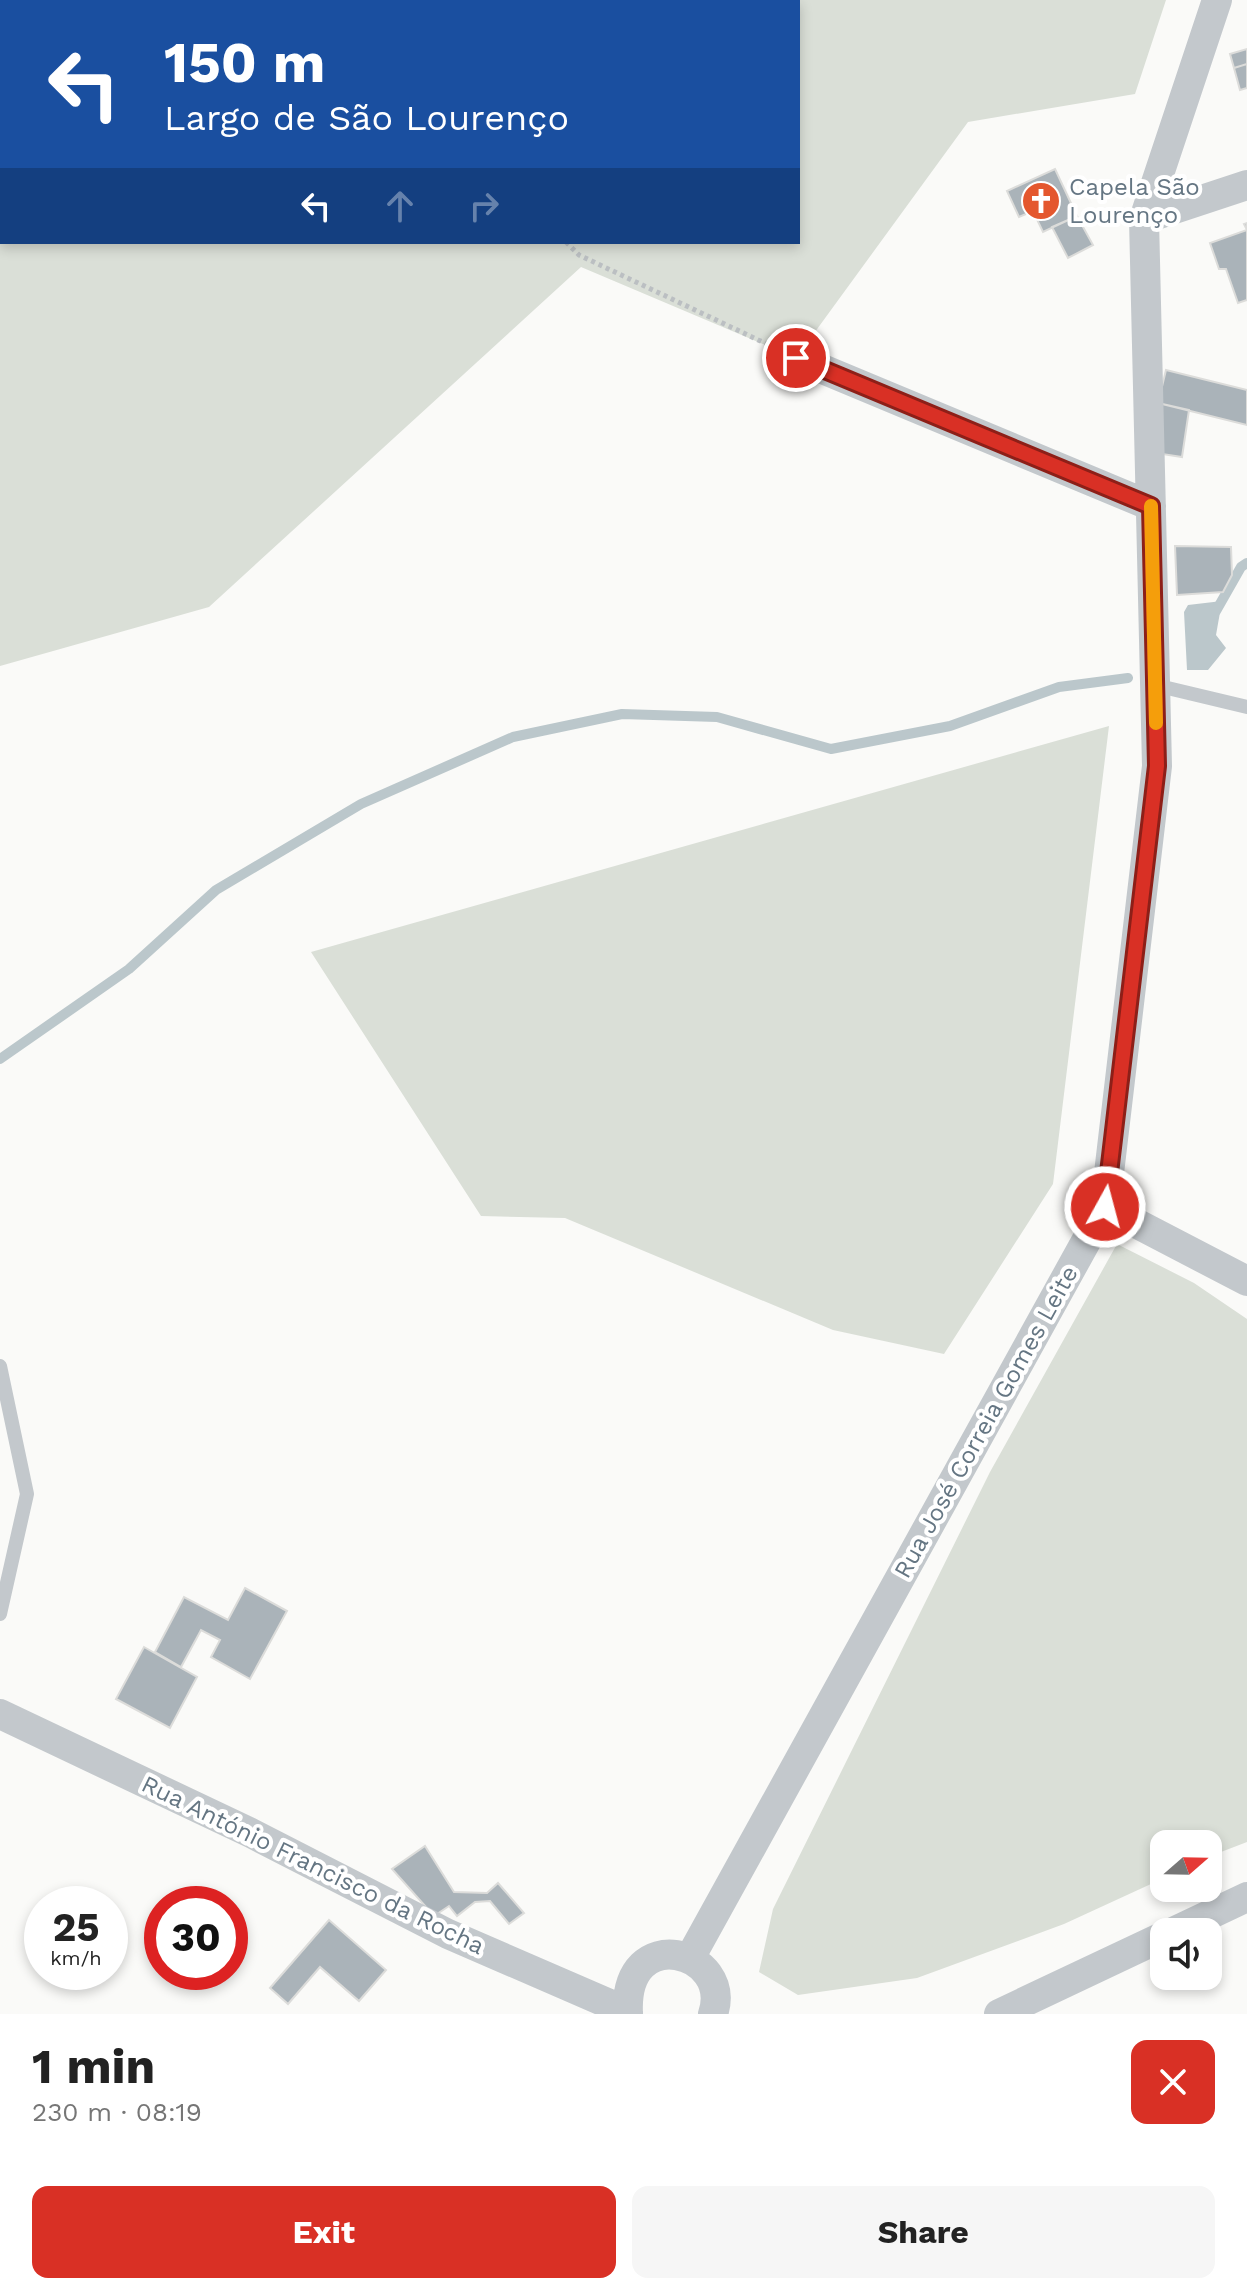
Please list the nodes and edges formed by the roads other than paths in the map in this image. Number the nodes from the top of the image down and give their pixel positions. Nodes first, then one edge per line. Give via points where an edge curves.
1 (1217, 0) edge
2 (1247, 185) edge
3 (1144, 219) junction
4 (796, 358) road end
5 (1151, 506) junction
6 (1155, 685) junction
7 (1247, 707) edge
8 (1105, 1207) junction
9 (1247, 1281) edge
10 (0, 1366) edge
11 (0, 1614) edge
12 (0, 1714) edge
13 (1247, 1897) edge
14 (1203, 1918) edge
15 (1150, 1943) edge
16 (690, 1958) junction
17 (628, 2013) edge
18 (713, 2014) edge
19 (999, 2014) edge

1 - 3 street, Rua José Correia Gomes Leite
2 - 3 street
3 - 5 street, Rua José Correia Gomes Leite
4 - 5 street
5 - 6 street, Rua José Correia Gomes Leite
6 - 7 lane
6 - 8 street, Rua José Correia Gomes Leite via 1157,766
8 - 9 street
8 - 16 street, Rua José Correia Gomes Leite
10 - 11 lane via 27,1494
12 - 17 street, Rua António Francisco da Rocha via 448,1934
13 - 14 street
15 - 19 street
16 - 17 street via 659,1955 646,1962 628,1986
16 - 18 street via 711,1978 716,1992

